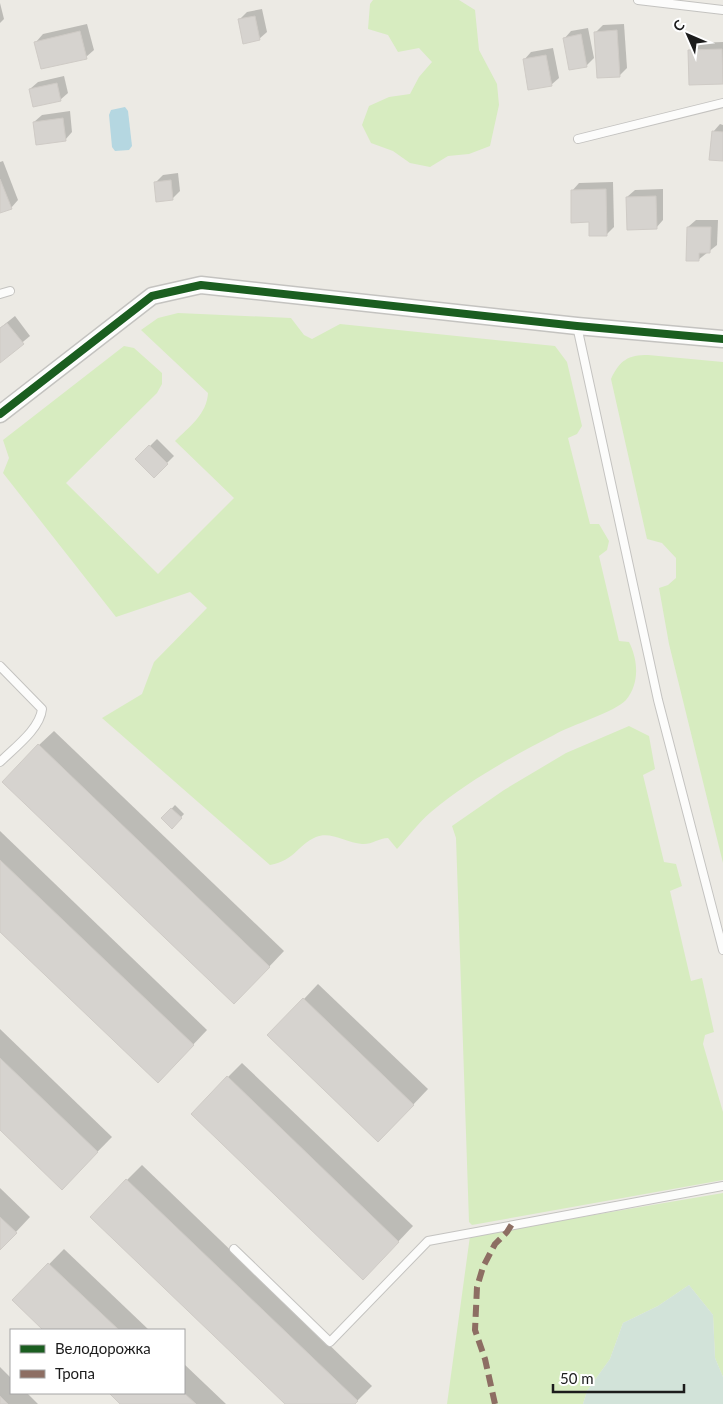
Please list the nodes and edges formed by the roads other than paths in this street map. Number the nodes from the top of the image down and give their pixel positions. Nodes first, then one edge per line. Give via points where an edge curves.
1 (638, 0) edge
2 (723, 10) edge
3 (723, 103) edge
4 (578, 139) dead end
5 (10, 291) dead end
6 (0, 294) edge
7 (577, 326) junction
8 (723, 339) edge
9 (0, 414) edge
10 (0, 666) edge
11 (0, 762) edge
12 (723, 950) edge
13 (723, 1186) edge
14 (234, 1249) dead end

1 - 2 lane
3 - 4 lane
5 - 6 lane
7 - 8 street
7 - 9 street via 201,285 152,296
7 - 12 lane via 658,700
10 - 11 lane via 42,709 36,724
13 - 14 lane via 428,1241 330,1342

